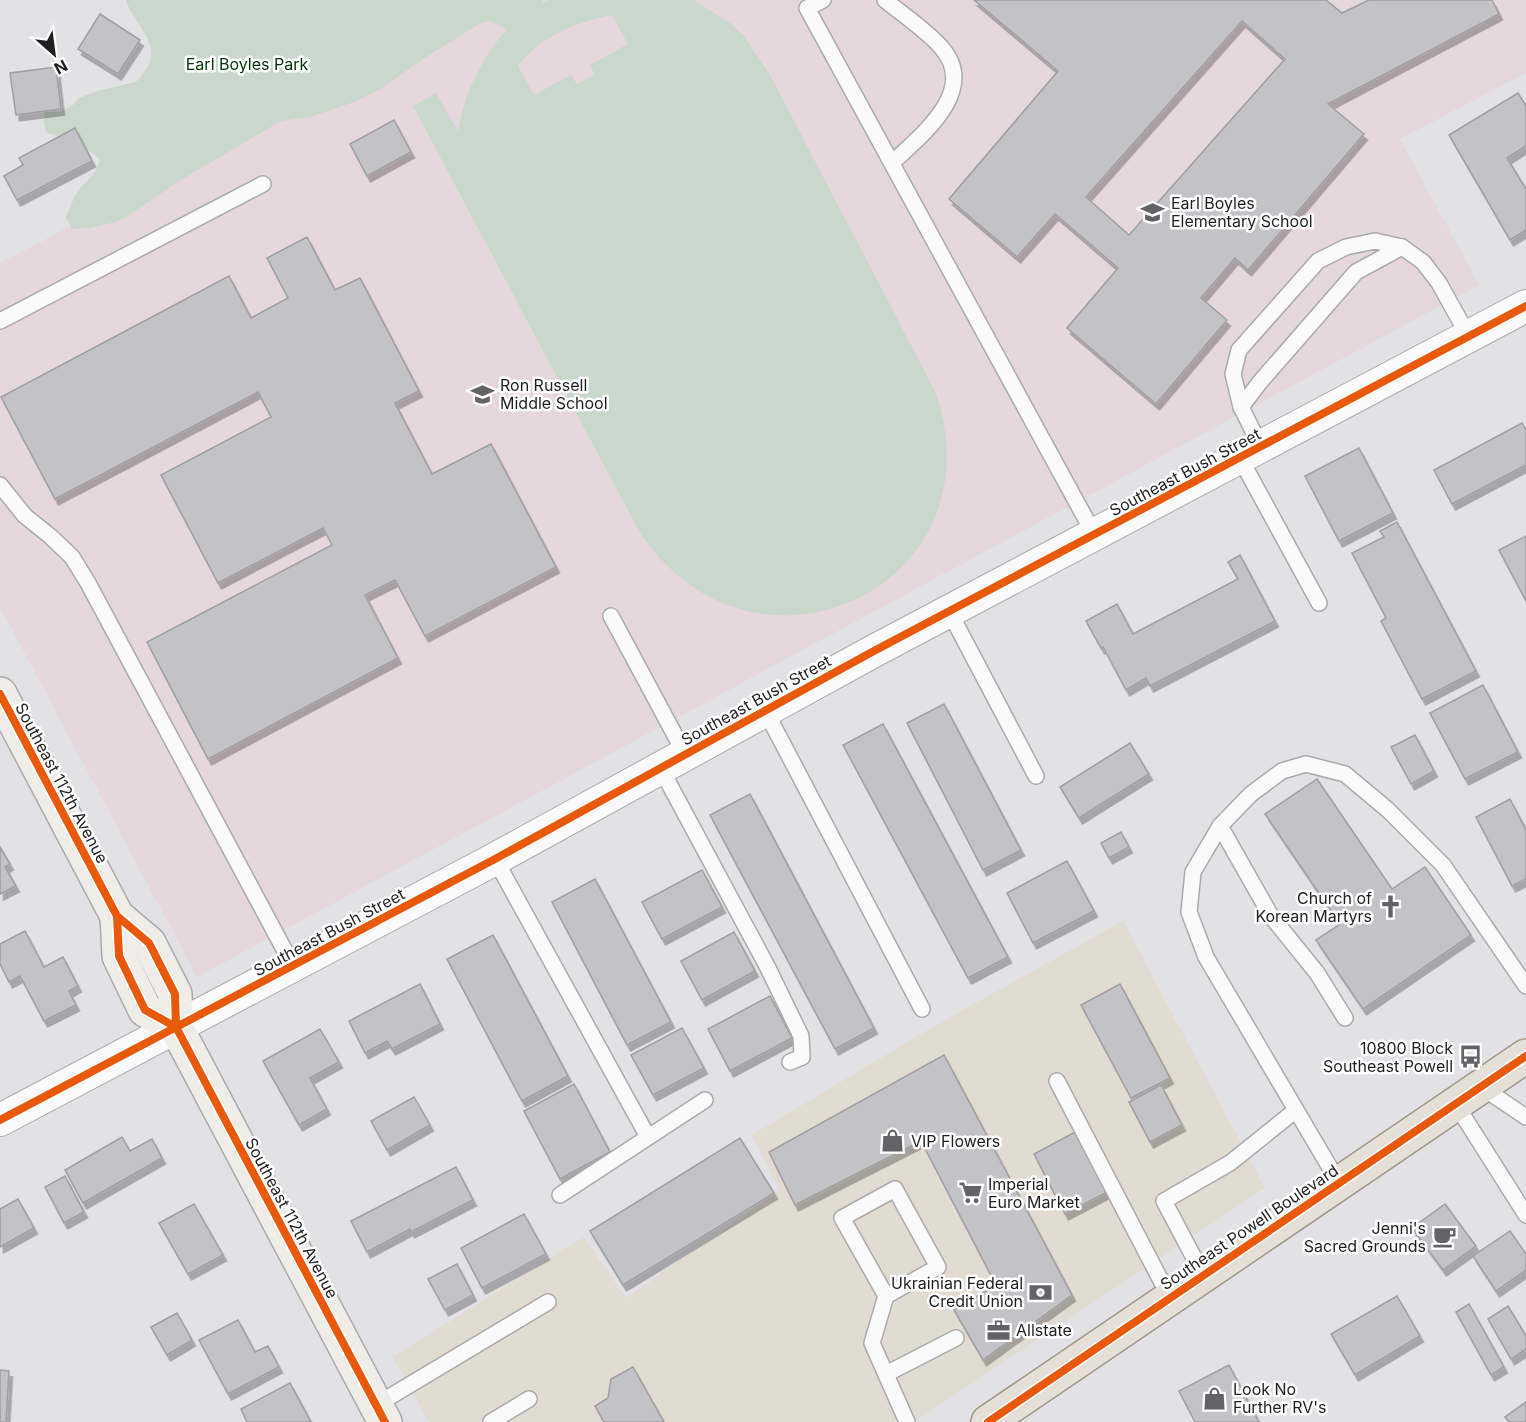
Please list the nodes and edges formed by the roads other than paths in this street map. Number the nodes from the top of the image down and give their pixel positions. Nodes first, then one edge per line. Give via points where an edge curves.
1 (823, 0) edge
2 (885, 0) edge
3 (892, 163) junction
4 (263, 184) dead end
5 (1402, 247) junction
6 (1526, 306) edge
7 (0, 321) edge
8 (1469, 337) junction
9 (1241, 407) junction
10 (1251, 453) junction
11 (0, 485) edge
12 (1094, 534) junction
13 (1319, 603) dead end
14 (949, 611) junction
15 (611, 616) dead end
16 (0, 694) edge
17 (765, 710) junction
18 (672, 761) junction
19 (1036, 776) dead end
20 (1220, 826) junction
21 (495, 859) junction
22 (293, 966) junction
23 (1526, 986) edge
24 (922, 1009) dead end
25 (1345, 1018) dead end
26 (176, 1027) junction
27 (1526, 1056) edge
28 (790, 1062) dead end
29 (1057, 1081) dead end
30 (1468, 1094) junction
31 (705, 1100) dead end
32 (1296, 1110) junction
33 (1526, 1117) edge
34 (0, 1120) edge
35 (648, 1137) junction
36 (1339, 1182) junction
37 (560, 1195) dead end
38 (1526, 1215) edge
39 (1203, 1275) junction
40 (886, 1296) junction
41 (1170, 1298) junction
42 (548, 1302) dead end
43 (956, 1338) dead end
44 (886, 1374) junction
45 (530, 1399) dead end
46 (381, 1413) edge
47 (490, 1422) edge
48 (907, 1422) edge
49 (988, 1422) edge

1 - 3 lane via 807,9
2 - 3 lane via 942,47 952,64 953,81 945,109
3 - 12 lane
4 - 7 lane
5 - 8 lane via 1423,262
5 - 9 lane via 1356,272
5 - 9 lane via 1375,241 1346,247 1318,261 1239,350 1233,374
6 - 8 street, Southeast Bush Street
8 - 10 street, Southeast Bush Street
9 - 10 lane
10 - 12 street, Southeast Bush Street
10 - 13 lane
11 - 22 lane via 25,516 72,557 88,583
12 - 14 street, Southeast Bush Street
14 - 17 street, Southeast Bush Street
14 - 19 lane
15 - 18 lane via 649,688
16 - 26 street, Southeast 112th Avenue via 117,916 119,956 145,1010
17 - 18 street, Southeast Bush Street
17 - 24 lane
18 - 21 street, Southeast Bush Street
18 - 28 lane via 740,914 801,1036 802,1057
20 - 23 lane via 1251,794 1282,771 1306,764 1345,774 1443,865
20 - 25 lane via 1271,916 1317,973
20 - 32 lane via 1193,872 1189,912 1206,957
21 - 22 street, Southeast Bush Street
21 - 35 lane
22 - 26 street, Southeast Bush Street
26 - 34 street, Southeast Bush Street
26 - 46 street, Southeast 112th Avenue
27 - 30 main road, Southeast Powell Boulevard
29 - 41 lane
30 - 33 lane
30 - 36 main road, Southeast Powell Boulevard
30 - 38 lane
31 - 35 lane
32 - 36 lane
32 - 39 lane via 1230,1163 1164,1201
35 - 37 lane
36 - 39 main road, Southeast Powell Boulevard
39 - 41 main road, Southeast Powell Boulevard
40 - 40 lane via 842,1218 895,1189 938,1267
40 - 44 lane via 872,1343
41 - 49 main road, Southeast Powell Boulevard
42 - 46 lane
43 - 44 lane
44 - 48 lane
45 - 47 lane

